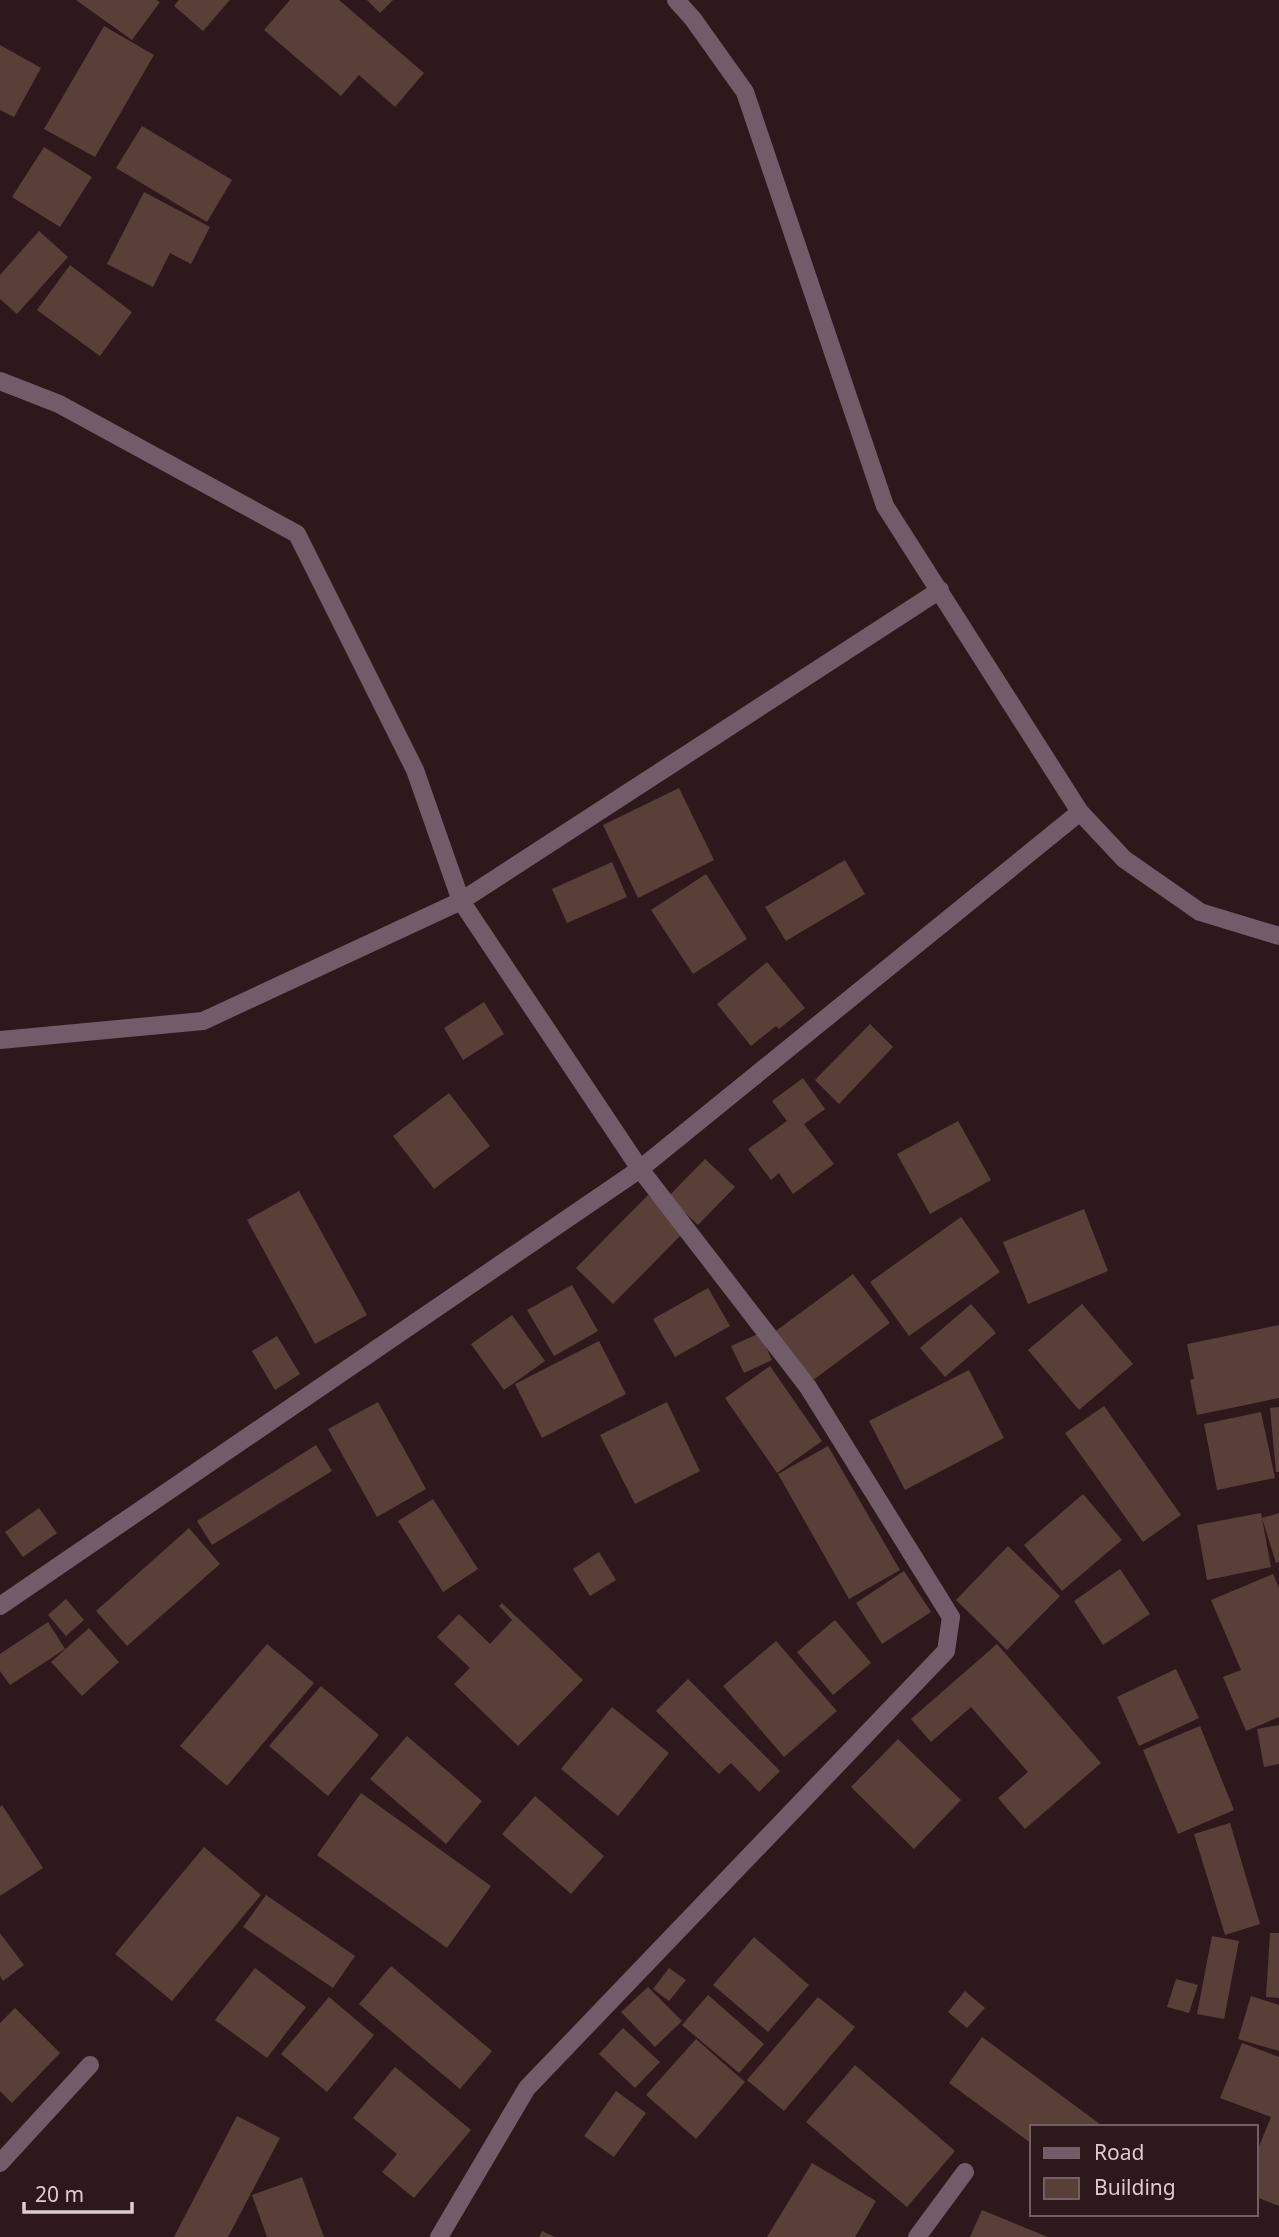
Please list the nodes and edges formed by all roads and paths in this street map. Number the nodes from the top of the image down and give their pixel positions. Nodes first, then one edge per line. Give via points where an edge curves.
1 (676, 0) edge
2 (0, 381) edge
3 (940, 590) junction
4 (1080, 812) junction
5 (461, 901) junction
6 (1279, 936) edge
7 (0, 1040) edge
8 (640, 1168) junction
9 (0, 1606) edge
10 (90, 2065) dead end
11 (0, 2163) edge
12 (965, 2172) dead end
13 (439, 2237) edge
14 (917, 2237) edge

1 - 3 street via 745,92 885,506
2 - 5 street via 59,404 297,534 415,770
3 - 4 street
3 - 5 street
4 - 6 street via 1125,859 1200,912
4 - 8 street
5 - 7 street via 203,1021
5 - 8 street
8 - 9 street
8 - 13 street via 808,1387 951,1617 946,1651 527,2088
10 - 11 street
12 - 14 street

